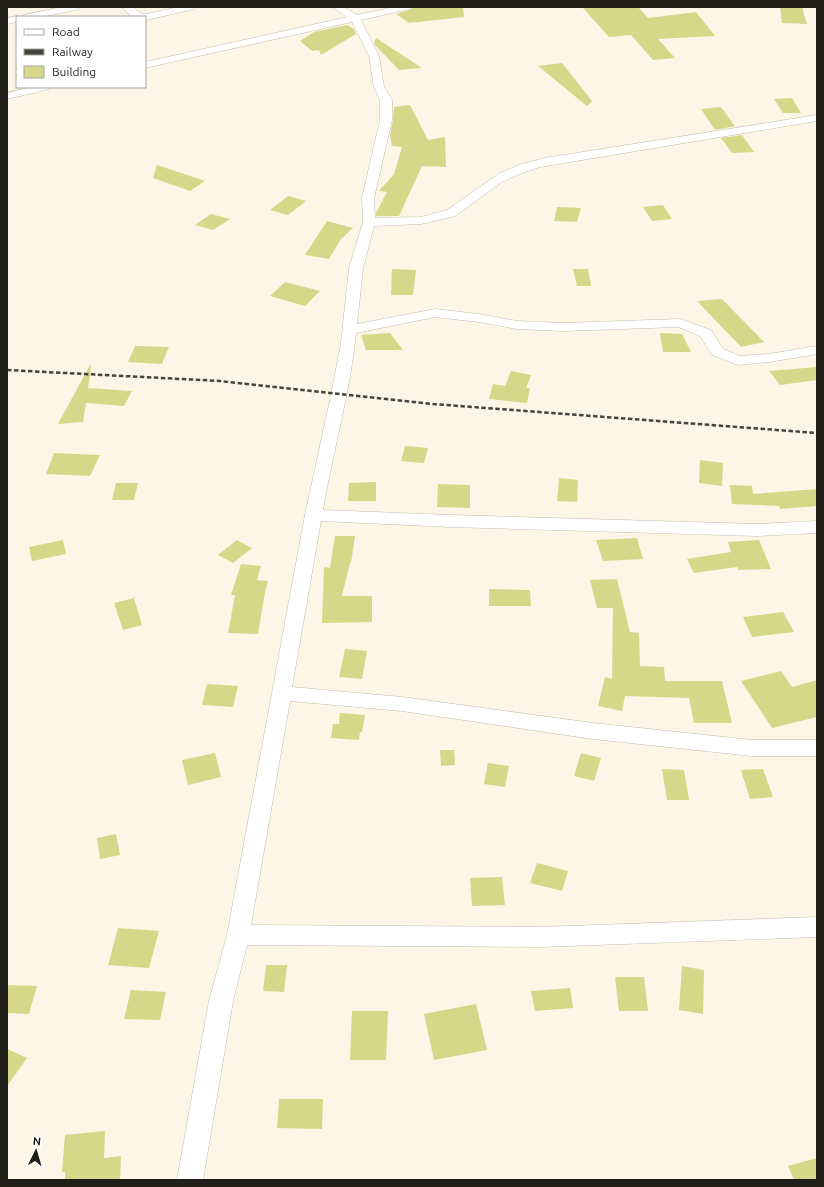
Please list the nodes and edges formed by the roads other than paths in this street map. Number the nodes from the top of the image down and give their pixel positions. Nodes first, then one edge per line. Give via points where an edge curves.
1 (76, 7) edge
2 (128, 7) edge
3 (191, 7) edge
4 (337, 7) edge
5 (407, 7) edge
6 (33, 16) edge
7 (137, 16) edge
8 (146, 17) edge
9 (355, 18) junction
10 (146, 65) edge
11 (42, 88) edge
12 (7, 96) edge
13 (817, 118) edge
14 (369, 222) junction
15 (349, 330) junction
16 (817, 350) edge
17 (313, 515) junction
18 (817, 527) edge
19 (282, 693) junction
20 (817, 748) edge
21 (817, 928) edge
22 (238, 935) junction
23 (190, 1180) edge

1 - 6 street
2 - 7 street
3 - 8 street
4 - 9 street
5 - 9 street
9 - 10 street
9 - 14 street via 374,56 379,87 386,100 386,120 368,198
11 - 12 street
13 - 14 street via 545,162 516,169 453,212 438,217 396,223
14 - 15 street via 356,268
15 - 16 street via 435,313 517,325 563,327 680,323 706,332 716,352 738,361
15 - 17 street via 339,395
17 - 18 street via 757,530
17 - 19 street
19 - 20 street via 402,704 744,747
19 - 22 street
21 - 22 street via 540,937
22 - 23 street via 221,1002

